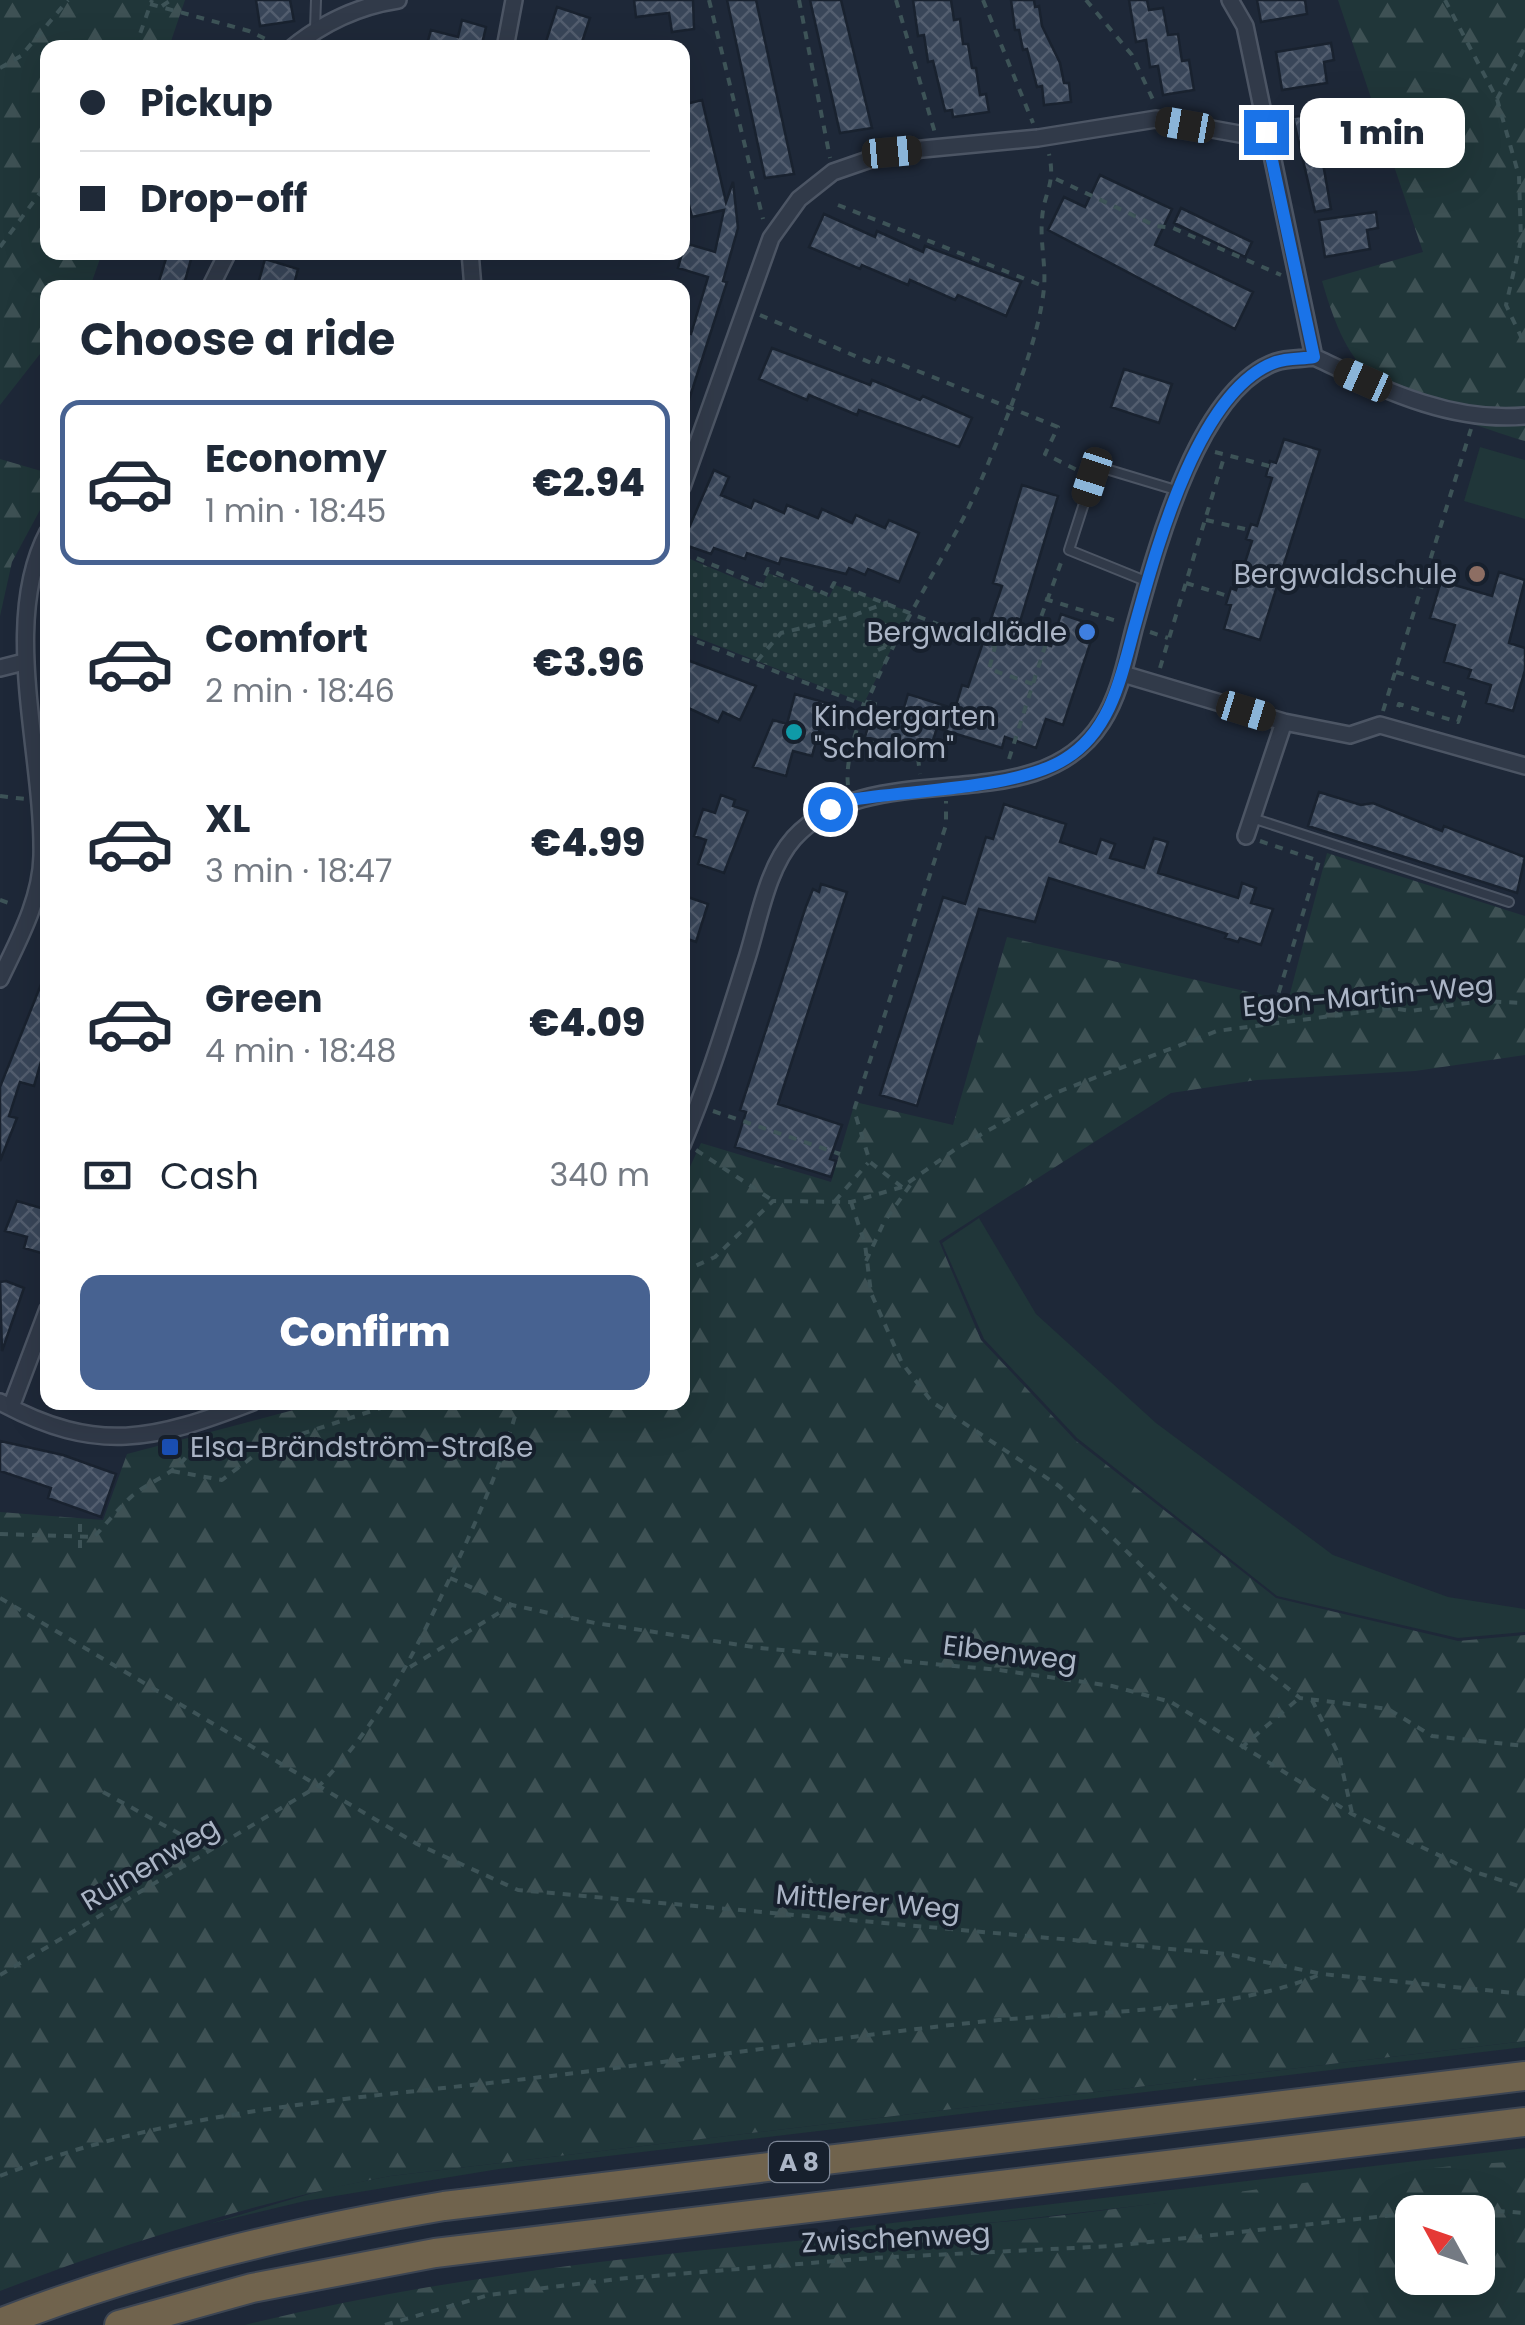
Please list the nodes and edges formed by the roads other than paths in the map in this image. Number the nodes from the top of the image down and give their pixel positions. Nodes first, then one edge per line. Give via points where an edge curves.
1 (316, 0) edge
2 (398, 0) edge
3 (514, 0) edge
4 (1230, 0) edge
5 (315, 29) junction
6 (302, 40) edge
7 (506, 40) edge
8 (1266, 132) junction
9 (1314, 357) junction
10 (1525, 416) edge
11 (690, 465) edge
12 (1179, 490) junction
13 (40, 551) edge
14 (1150, 582) junction
15 (20, 663) junction
16 (0, 668) edge
17 (1123, 674) junction
18 (1284, 722) junction
19 (1525, 766) edge
20 (1252, 818) junction
21 (40, 821) edge
22 (1246, 836) road end
23 (40, 870) edge
24 (1510, 902) dead end
25 (0, 980) edge
26 (690, 1127) edge
27 (40, 1327) edge
28 (6, 1404) edge
29 (232, 1410) edge
30 (1525, 2076) edge
31 (1525, 2122) edge
32 (0, 2323) edge
33 (119, 2325) edge

1 - 5 lane
2 - 5 street via 366,5
3 - 7 street
4 - 8 street via 1245,26
5 - 6 street
8 - 9 street
8 - 11 street via 1245,135 1156,120 892,152 833,172 798,200 771,238
9 - 10 street via 1422,404 1476,416
9 - 12 street via 1276,362 1238,386 1213,414
12 - 14 street
12 - 14 lane via 1096,466 1092,477 1069,550
13 - 15 street via 21,596
14 - 17 street
15 - 16 street
15 - 21 street
17 - 18 street
17 - 26 street via 1104,720 1084,746 1038,772 850,800 812,820 781,859
18 - 19 street via 1350,735 1386,727
18 - 20 street
20 - 22 street
20 - 24 lane
23 - 25 street via 32,910
27 - 28 street
28 - 29 street via 94,1438 194,1424
30 - 32 highway, A 8 via 444,2206 167,2266
31 - 33 highway, A 8 via 435,2253 252,2288

